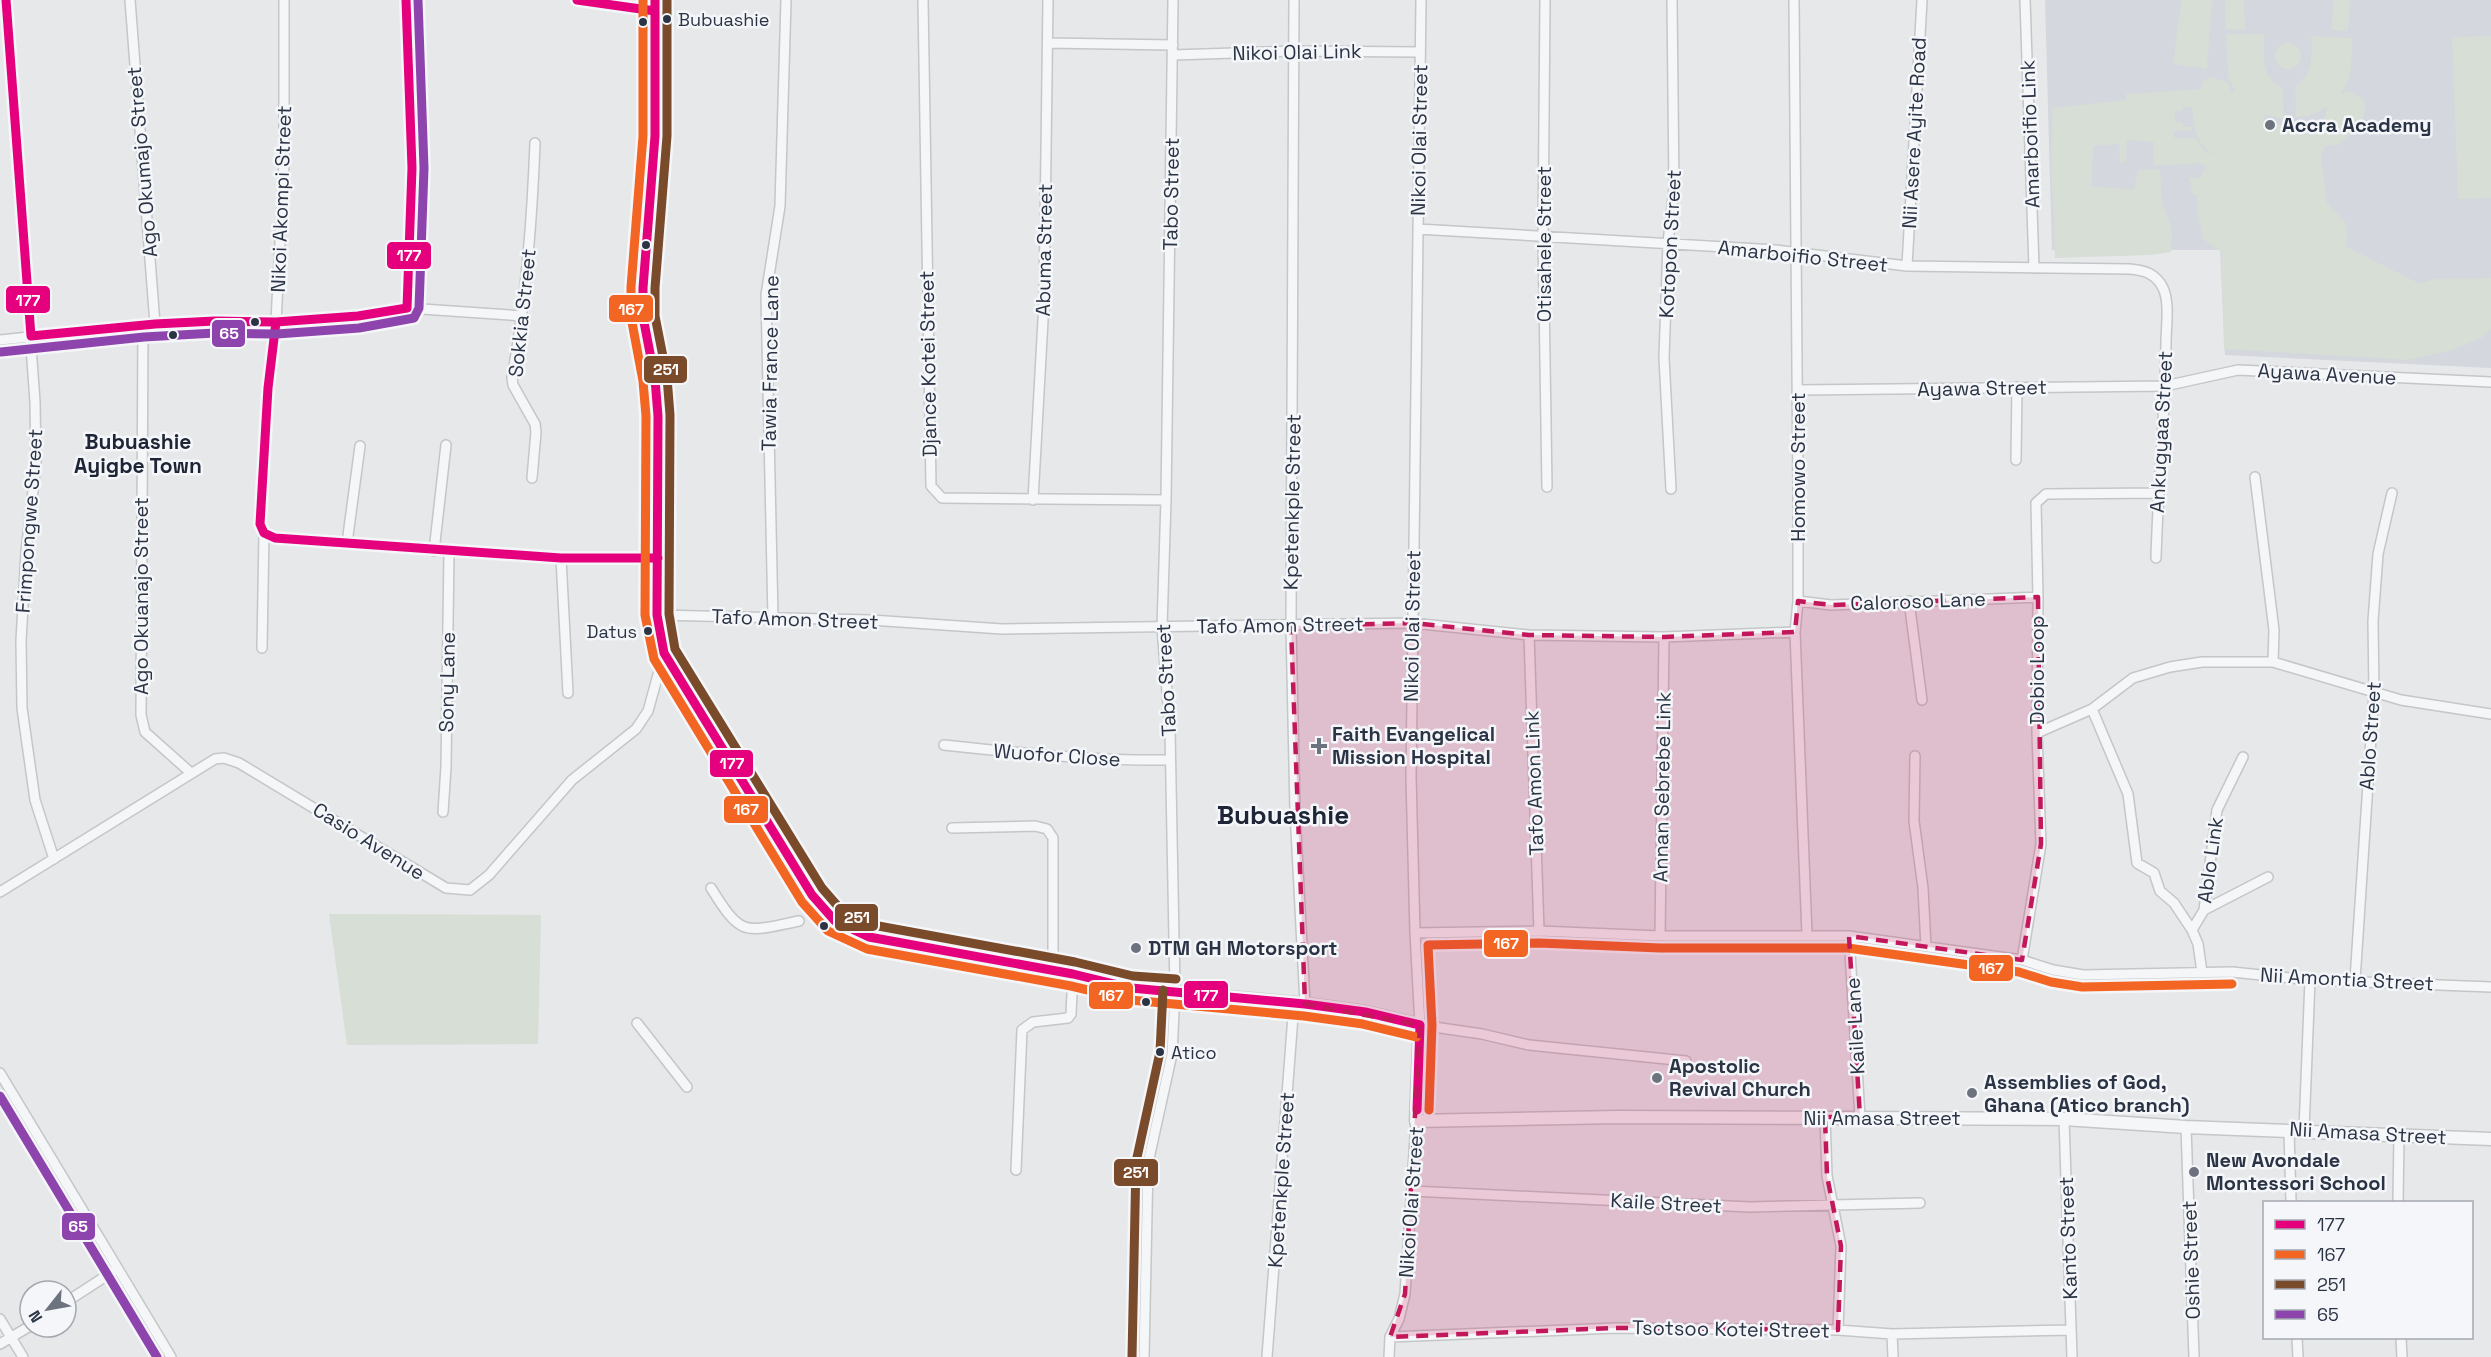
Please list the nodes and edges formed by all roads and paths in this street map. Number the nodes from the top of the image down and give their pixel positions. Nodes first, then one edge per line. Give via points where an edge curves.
1 (6, 0) edge
2 (130, 0) edge
3 (284, 0) edge
4 (406, 0) edge
5 (577, 0) edge
6 (786, 0) edge
7 (923, 0) edge
8 (1048, 0) edge
9 (1173, 0) edge
10 (1294, 0) edge
11 (1421, 0) edge
12 (1545, 0) edge
13 (1672, 0) edge
14 (1794, 0) edge
15 (1922, 0) edge
16 (2025, 0) edge
17 (655, 5) edge
18 (1048, 43) junction
19 (1173, 50) junction
20 (1293, 51) junction
21 (1420, 52) junction
22 (535, 143) dead end
23 (1418, 229) junction
24 (1543, 235) junction
25 (1668, 243) junction
26 (1794, 254) junction
27 (1907, 266) junction
28 (2034, 268) junction
29 (2166, 306) joint
30 (407, 309) junction
31 (523, 316) junction
32 (276, 322) junction
33 (155, 324) junction
34 (143, 325) junction
35 (31, 336) junction
36 (0, 340) edge
37 (2491, 381) edge
38 (2165, 386) junction
39 (2017, 387) junction
40 (1798, 390) junction
41 (446, 445) dead end
42 (360, 446) dead end
43 (2016, 460) dead end
44 (2256, 477) dead end
45 (532, 478) dead end
46 (1547, 488) dead end
47 (1671, 489) dead end
48 (2158, 493) junction
49 (2392, 493) dead end
50 (1033, 500) junction
51 (1166, 500) junction
52 (264, 533) junction
53 (347, 543) junction
54 (434, 550) junction
55 (448, 552) junction
56 (561, 558) junction
57 (658, 558) junction
58 (2156, 558) dead end
59 (2038, 597) junction
60 (1798, 601) junction
61 (1909, 601) junction
62 (657, 615) junction
63 (773, 618) junction
64 (1412, 623) junction
65 (1291, 626) junction
66 (1162, 627) junction
67 (1795, 632) junction
68 (1529, 635) junction
69 (1664, 637) junction
70 (262, 648) dead end
71 (664, 653) junction
72 (2273, 662) junction
73 (568, 693) dead end
74 (2374, 693) junction
75 (1922, 700) dead end
76 (2092, 709) junction
77 (2491, 714) edge
78 (2037, 732) junction
79 (944, 746) dead end
80 (1915, 756) dead end
81 (2243, 757) dead end
82 (1169, 760) junction
83 (191, 773) junction
84 (443, 812) dead end
85 (952, 828) dead end
86 (54, 859) junction
87 (2268, 877) dead end
88 (711, 888) dead end
89 (0, 892) edge
90 (2204, 910) junction
91 (799, 921) dead end
92 (2192, 930) junction
93 (1539, 931) junction
94 (1415, 933) junction
95 (1807, 935) junction
96 (1660, 936) junction
97 (1849, 936) junction
98 (1926, 947) junction
99 (2022, 960) junction
100 (1053, 970) junction
101 (2202, 972) junction
102 (1073, 974) junction
103 (2310, 980) junction
104 (2355, 980) junction
105 (2491, 987) edge
106 (1175, 991) junction
107 (1299, 1004) junction
108 (637, 1023) dead end
109 (1420, 1025) junction
110 (1686, 1061) dead end
111 (0, 1073) edge
112 (687, 1087) dead end
113 (1825, 1117) junction
114 (1860, 1117) junction
115 (2064, 1119) junction
116 (1416, 1121) junction
117 (2186, 1126) junction
118 (2289, 1130) junction
119 (2304, 1130) junction
120 (2399, 1135) junction
121 (2491, 1139) edge
122 (1016, 1170) dead end
123 (1412, 1191) junction
124 (2291, 1201) edge
125 (2398, 1201) edge
126 (1920, 1203) dead end
127 (1833, 1204) junction
128 (117, 1269) junction
129 (78, 1294) edge
130 (0, 1319) edge
131 (1838, 1330) junction
132 (2072, 1330) junction
133 (18, 1334) edge
134 (1892, 1334) junction
135 (1390, 1337) junction
136 (11, 1338) junction
137 (2297, 1339) edge
138 (2401, 1339) edge
139 (0, 1344) edge
140 (22, 1357) edge
141 (171, 1357) edge
142 (1144, 1357) edge
143 (1268, 1357) edge
144 (1389, 1357) edge
145 (1893, 1357) edge
146 (2072, 1357) edge
147 (2194, 1357) edge
148 (2298, 1357) edge
149 (2402, 1357) edge

1 - 35 street, Frimpongwe Street
2 - 33 street, Ago Okumajo Street
3 - 32 street, Nikoi Akompi Street via 284,163
4 - 30 street via 412,168
5 - 17 street
6 - 63 street, Tawia France Lane via 780,206 766,295
7 - 50 street, Djance Kotei Street via 930,480 934,492 942,498
8 - 18 street, Abuma Street
9 - 19 street, Tabo Street
10 - 20 street, Kpetenkple Street
11 - 21 street, Nikoi Olai Street
12 - 24 street, Otisahele Street
13 - 25 street, Kotopon Street via 1674,188
14 - 26 street, Homowo Street
15 - 27 street, Nii Asere Ayite Road
16 - 28 street, Amarboifio Link
17 - 57 street via 656,114 643,317 658,417
18 - 19 street, Nikoi Olai Link
18 - 50 street, Abuma Street via 1044,302
19 - 20 street, Nikoi Olai Link
19 - 51 street, Tabo Street
20 - 21 street, Nikoi Olai Link
20 - 65 street, Kpetenkple Street
21 - 23 street, Nikoi Olai Street
22 - 31 street, Sokkia Street
23 - 24 street, Amarboifio Street
23 - 64 street, Nikoi Olai Street
24 - 25 street, Amarboifio Street
24 - 46 street, Otisahele Street
25 - 26 street, Amarboifio Street
25 - 47 street, Kotopon Street via 1664,358
26 - 27 street, Amarboifio Street
26 - 40 street, Homowo Street
27 - 28 street, Amarboifio Street
28 - 29 street, Amarboifio Street via 2140,269 2163,287
29 - 38 street, Ankugyaa Street
30 - 31 street
30 - 32 street
31 - 45 street, Sokkia Street via 512,378 535,424
32 - 33 street
32 - 52 street, Nikoi Akompi Street via 260,524
33 - 34 street
34 - 35 street
34 - 83 street, Ago Okuanajo Street via 141,715 145,732
35 - 36 street
35 - 86 street, Frimpongwe Street via 36,464 24,585 22,708 34,800
37 - 38 street, Ayawa Avenue via 2238,370
38 - 39 street, Ayawa Street
38 - 48 street, Ankugyaa Street
39 - 40 street, Ayawa Street
39 - 43 street
40 - 60 street, Homowo Street
41 - 54 street
42 - 53 street
44 - 72 street via 2274,630
48 - 58 street, Ankugyaa Street
48 - 59 street, Dobio Loop via 2046,494 2036,503
49 - 74 street, Ablo Street via 2378,554 2373,621
50 - 51 street, Djance Kotei Street
51 - 66 street, Tabo Street
52 - 53 street via 275,538
52 - 70 street, Nikoi Akompi Street
53 - 54 street
54 - 55 street
55 - 56 street
55 - 84 street, Sony Lane via 447,767
56 - 57 street
56 - 73 street
57 - 62 street
59 - 61 street, Caloroso Lane
59 - 78 street, Dobio Loop
60 - 61 street, Caloroso Lane via 1831,605
60 - 67 street, Homowo Street
61 - 75 street
62 - 63 street, Tafo Amon Street
62 - 71 street
63 - 66 street, Tafo Amon Street via 1002,629
64 - 65 street, Tafo Amon Street
64 - 68 street, Tafo Amon Street
64 - 94 street, Nikoi Olai Street
65 - 66 street, Tafo Amon Street
65 - 107 street, Kpetenkple Street
66 - 82 street, Tabo Street
67 - 69 street, Tafo Amon Street
67 - 95 street, Homowo Street
68 - 69 street, Tafo Amon Street
68 - 93 street, Tafo Amon Link
69 - 96 street, Annan Sebrebe Link
71 - 83 street, Casio Avenue via 648,711 636,729 572,780 489,875 470,890 446,888 239,763 215,759
71 - 100 street via 812,895 835,921 869,937
72 - 74 street
72 - 76 street via 2202,662 2169,667 2133,678
74 - 77 street
74 - 104 street, Ablo Street
76 - 78 street
76 - 92 street via 2128,794 2137,863 2154,873 2160,891 2174,903
78 - 99 street, Dobio Loop via 2041,844
79 - 82 street, Wuofor Close via 1071,758
80 - 98 street via 1914,821
81 - 90 street, Ablo Link via 2217,810
82 - 106 street, Tabo Street
83 - 86 street, Casio Avenue
85 - 100 street via 1047,829 1053,838
86 - 89 street, Casio Avenue
87 - 90 street
88 - 91 street via 738,926 748,929
90 - 92 street, Ablo Link
92 - 101 street
93 - 94 street, Nii Amontia Street
93 - 96 street, Nii Amontia Street
94 - 109 street, Nikoi Olai Street
95 - 96 street, Nii Amontia Street
95 - 97 street, Nii Amontia Street
97 - 98 street, Nii Amontia Street
97 - 114 street, Kaile Lane
98 - 99 street, Nii Amontia Street
99 - 101 street, Nii Amontia Street via 2083,975
100 - 102 street
101 - 103 street, Nii Amontia Street
102 - 106 street via 1131,988
102 - 122 street via 1068,1018 1033,1022 1022,1030
103 - 104 street, Nii Amontia Street
103 - 119 street
104 - 105 street, Nii Amontia Street
106 - 107 street
106 - 142 street, Tabo Street via 1172,1054 1148,1163
107 - 109 street via 1365,1012
107 - 143 street, Kpetenkple Street
108 - 112 street
109 - 110 street via 1529,1045
109 - 116 street, Nikoi Olai Street
111 - 128 street
113 - 114 street, Nii Amasa Street
113 - 116 street, Nii Amasa Street
113 - 127 street via 1827,1176
114 - 115 street, Nii Amasa Street
115 - 117 street, Nii Amasa Street
115 - 132 street, Kanto Street
116 - 123 street, Nikoi Olai Street
117 - 118 street, Nii Amasa Street
117 - 147 street, Oshie Street
118 - 119 street, Nii Amasa Street
118 - 124 street
119 - 120 street, Nii Amasa Street
120 - 121 street, Nii Amasa Street
120 - 125 street
123 - 127 street, Kaile Street via 1750,1207
123 - 135 street, Nikoi Olai Street via 1405,1294
126 - 127 street, Kaile Street
127 - 131 street via 1841,1246
128 - 129 street
128 - 141 street
130 - 136 street
131 - 134 street, Tsotsoo Kotei Street
131 - 135 street, Tsotsoo Kotei Street via 1616,1328
132 - 134 street, Tsotsoo Kotei Street
132 - 146 street, Kanto Street
133 - 136 street
134 - 145 street
135 - 144 street, Nikoi Olai Street
136 - 139 street
136 - 140 street
137 - 148 street
138 - 149 street

